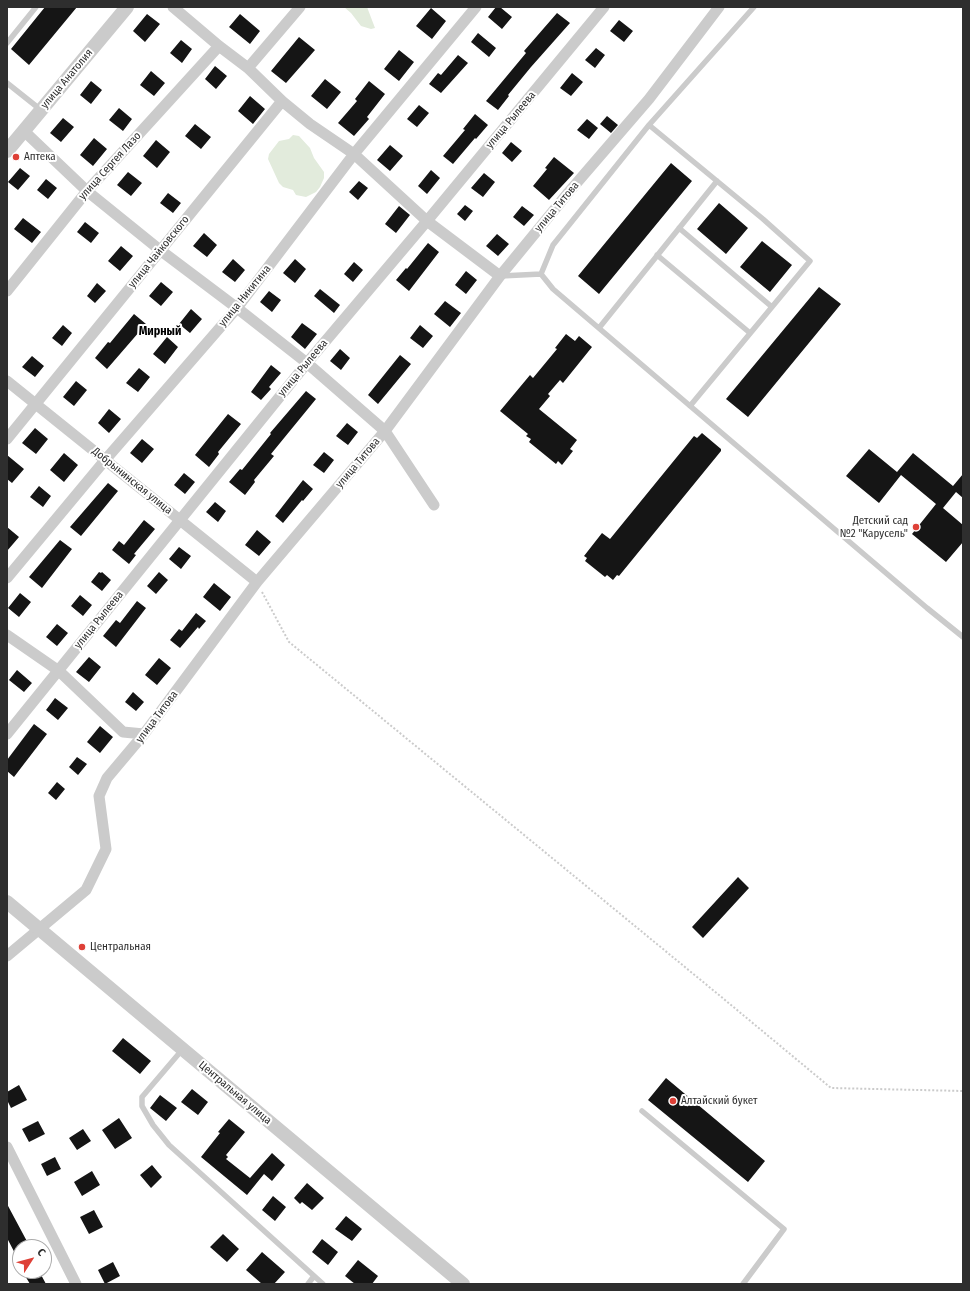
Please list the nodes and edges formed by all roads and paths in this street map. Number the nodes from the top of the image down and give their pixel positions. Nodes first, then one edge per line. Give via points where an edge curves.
1 (36, 7) edge
2 (127, 7) edge
3 (173, 7) edge
4 (300, 7) edge
5 (476, 7) edge
6 (604, 7) edge
7 (719, 7) edge
8 (754, 7) edge
9 (7, 43) edge
10 (219, 46) junction
11 (248, 68) junction
12 (7, 83) edge
13 (282, 102) junction
14 (41, 110) junction
15 (649, 125) junction
16 (24, 131) junction
17 (7, 151) edge
18 (354, 154) junction
19 (716, 181) junction
20 (87, 191) junction
21 (427, 221) junction
22 (679, 228) junction
23 (160, 250) junction
24 (657, 255) junction
25 (541, 274) junction
26 (500, 276) junction
27 (7, 291) edge
28 (772, 307) junction
29 (237, 308) junction
30 (599, 328) junction
31 (750, 333) junction
32 (307, 363) junction
33 (7, 381) edge
34 (36, 405) junction
35 (690, 406) junction
36 (385, 431) junction
37 (7, 439) edge
38 (106, 459) junction
39 (434, 505) dead end
40 (179, 520) junction
41 (7, 578) edge
42 (257, 582) junction
43 (7, 635) edge
44 (963, 637) edge
45 (59, 671) junction
46 (7, 734) edge
47 (144, 734) junction
48 (10, 908) edge
49 (40, 929) junction
50 (7, 956) edge
51 (183, 1049) junction
52 (963, 1091) edge
53 (642, 1111) dead end
54 (7, 1147) edge
55 (314, 1276) junction
56 (76, 1284) edge
57 (308, 1284) edge
58 (323, 1284) edge
59 (463, 1284) edge
60 (742, 1284) edge

1 - 9 lane
2 - 14 street, улица Анатолия
3 - 10 street
4 - 11 street
5 - 18 street, улица Никитина
6 - 21 street, улица Рылеева
7 - 26 street, улица Титова via 649,100
8 - 15 lane
10 - 11 street
10 - 20 street, улица Сергея Лазо
11 - 13 street
12 - 14 lane
13 - 18 street
13 - 23 street, улица Чайковского
14 - 16 street, улица Анатолия
15 - 19 lane
15 - 25 lane via 553,245
16 - 17 street, улица Анатолия
16 - 20 street
18 - 21 street
18 - 29 street, улица Никитина
19 - 22 lane
19 - 28 lane via 810,261
20 - 23 street
20 - 27 street, улица Сергея Лазо
21 - 26 street
21 - 32 street, улица Рылеева
22 - 24 lane
22 - 28 lane
23 - 29 street
23 - 34 street, улица Чайковского
24 - 30 lane
24 - 31 lane
25 - 26 lane
25 - 30 lane via 553,289
26 - 36 street, улица Титова
28 - 31 lane
29 - 32 street
29 - 38 street, улица Никитина
30 - 35 lane
31 - 35 lane
32 - 36 street
32 - 40 street, улица Рылеева
33 - 34 street, Добрынинская улица
34 - 37 street, улица Чайковского
34 - 38 street, Добрынинская улица
35 - 44 lane
36 - 39 street
36 - 42 street, улица Титова
38 - 40 street, Добрынинская улица
38 - 41 street, улица Никитина
40 - 42 street, Добрынинская улица
40 - 45 street, улица Рылеева
42 - 47 street, улица Титова
42 - 52 path via 289,642 831,1088
43 - 45 street
45 - 46 street, улица Рылеева
45 - 47 street via 124,732
47 - 49 street, улица Титова via 107,778 99,796 106,849 86,890
48 - 49 street, Центральная улица
49 - 50 street, улица Титова
49 - 51 street, Центральная улица
51 - 55 lane via 142,1097 142,1106 153,1125 169,1144
51 - 59 street, Центральная улица
53 - 60 lane via 784,1229
54 - 56 street
55 - 57 lane
55 - 58 lane

